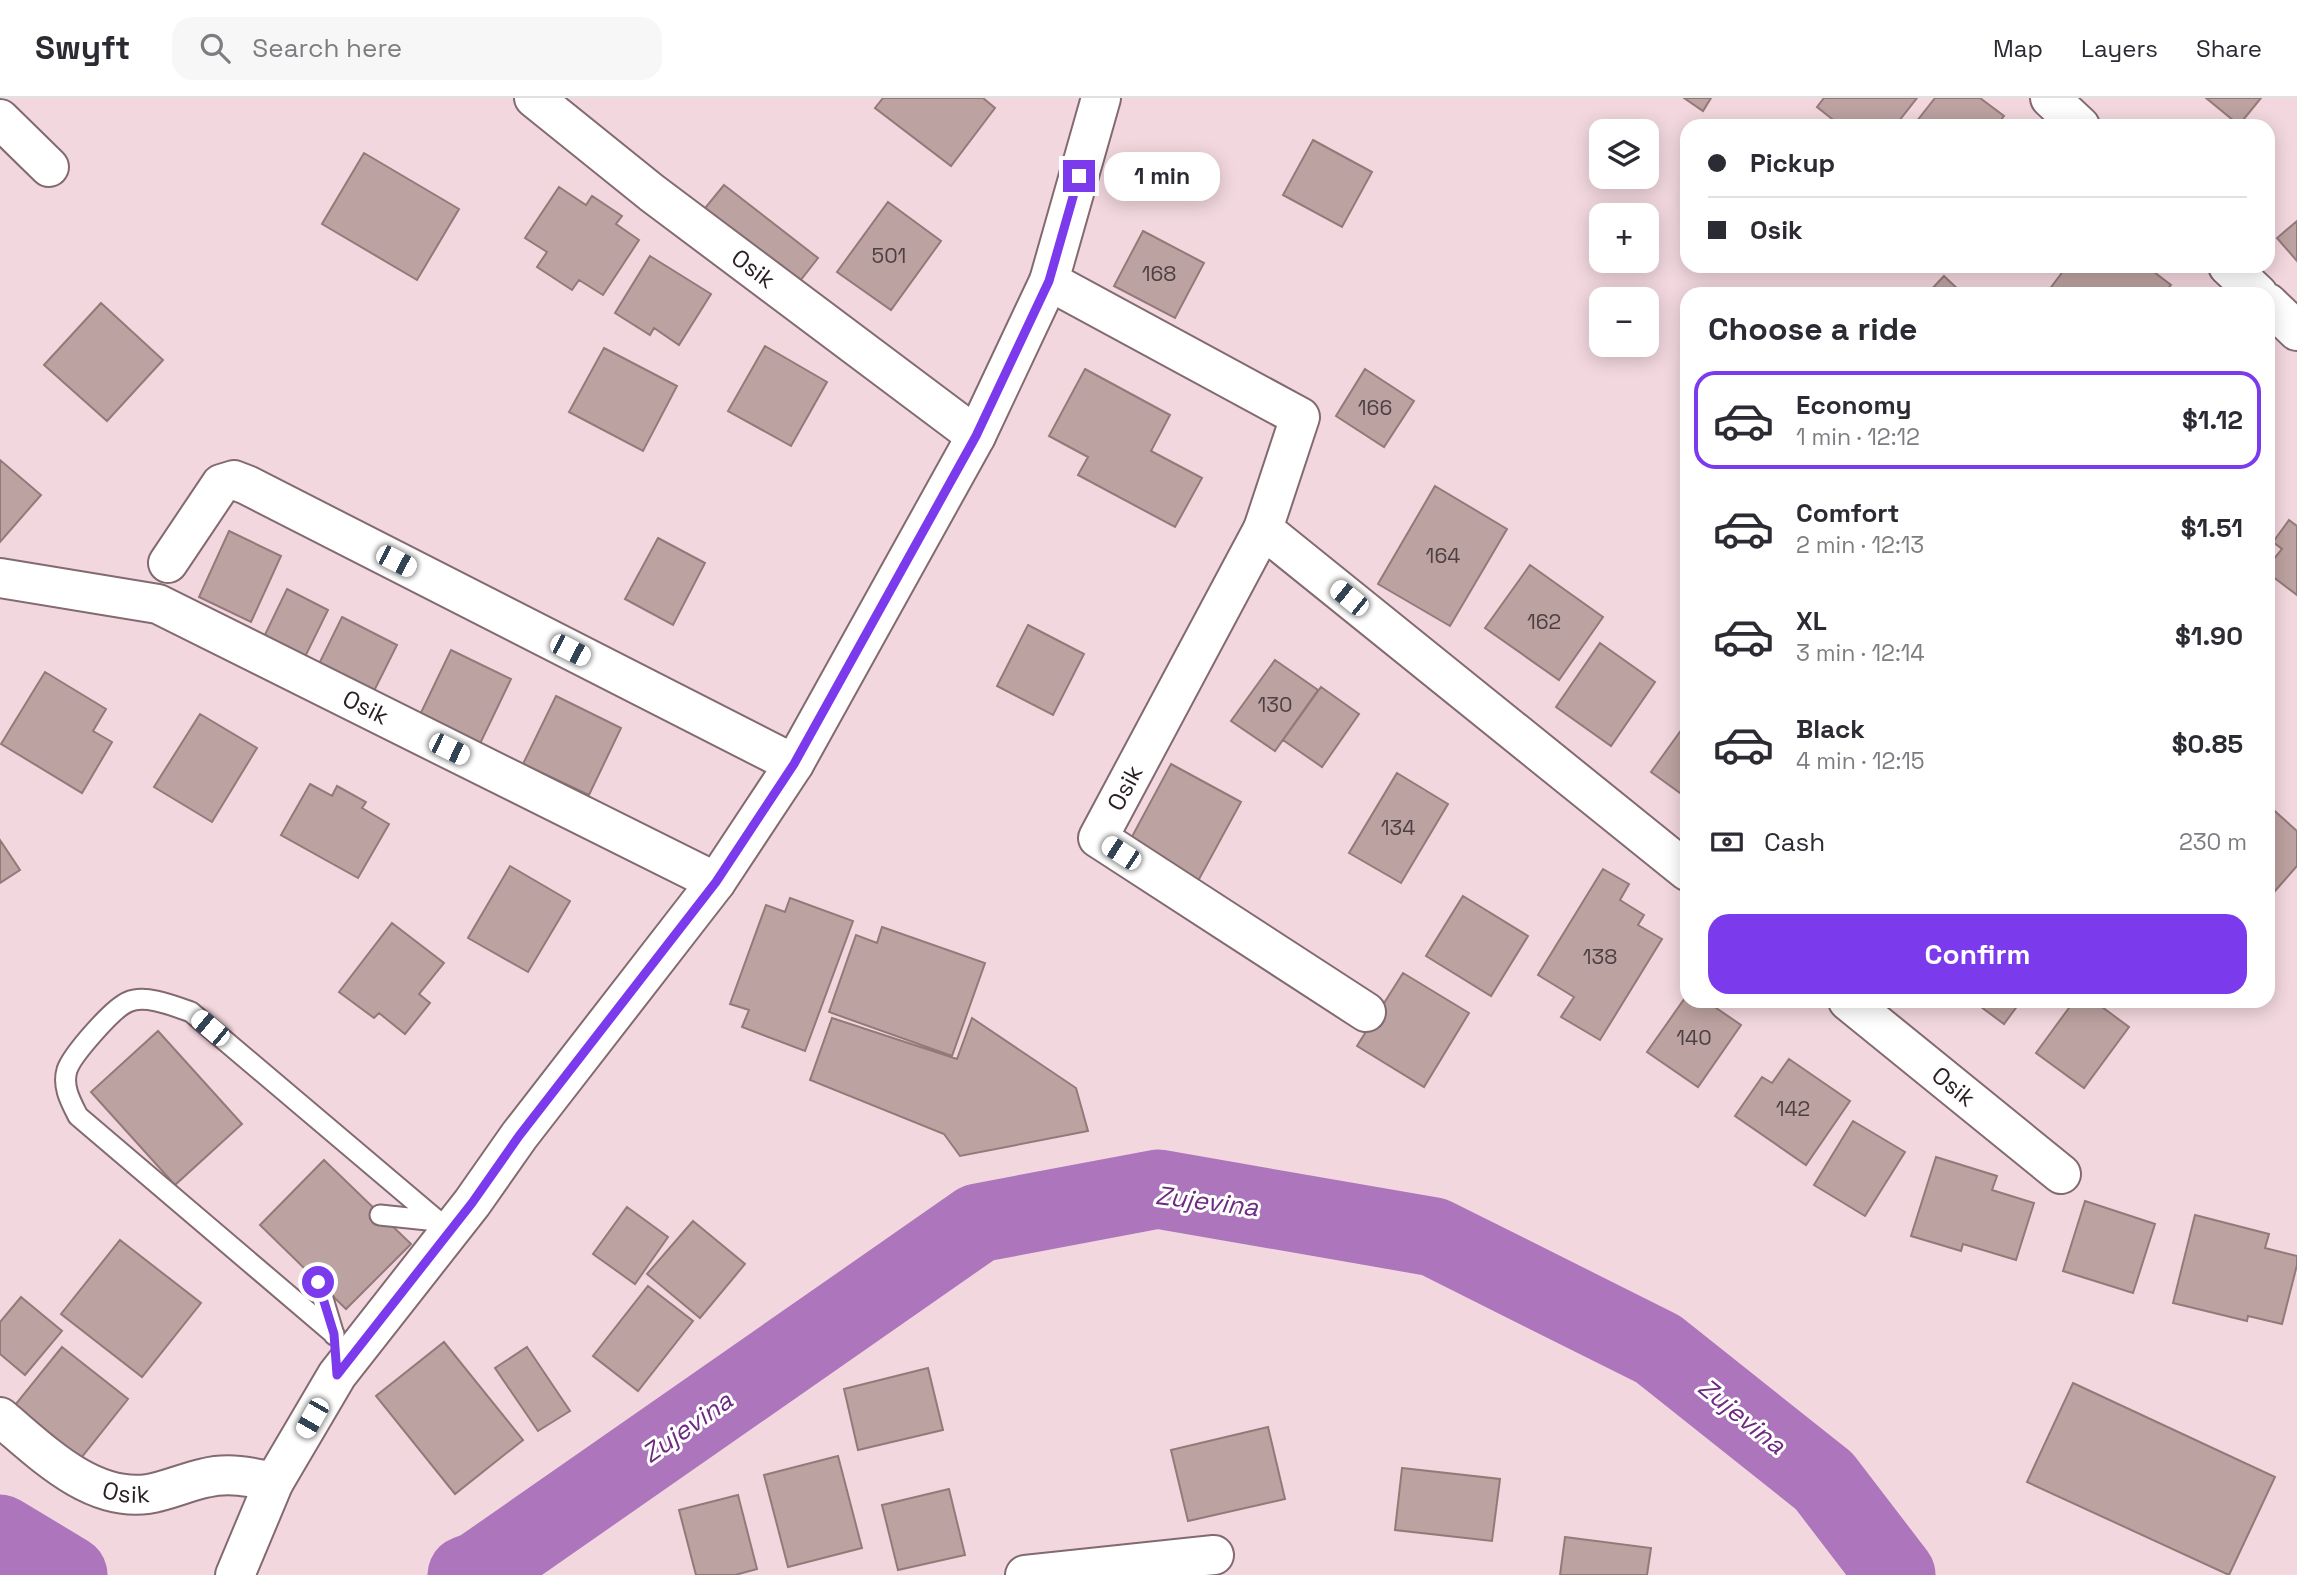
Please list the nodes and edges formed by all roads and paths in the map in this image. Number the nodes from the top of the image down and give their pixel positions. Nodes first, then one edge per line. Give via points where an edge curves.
1 (534, 98) edge
2 (1101, 98) edge
3 (2050, 98) edge
4 (0, 119) edge
5 (2072, 119) edge
6 (49, 167) dead end
7 (2236, 273) edge
8 (1049, 281) junction
9 (2250, 287) edge
10 (2275, 310) edge
11 (2297, 331) edge
12 (976, 436) junction
13 (1263, 529) junction
14 (168, 563) dead end
15 (0, 578) edge
16 (794, 764) junction
17 (1680, 865) edge
18 (716, 882) junction
19 (1857, 1008) edge
20 (1366, 1012) dead end
21 (2061, 1174) dead end
22 (472, 1203) junction
23 (380, 1215) dead end
24 (438, 1221) junction
25 (318, 1282) dead end
26 (334, 1334) junction
27 (337, 1375) junction
28 (0, 1417) edge
29 (274, 1482) junction
30 (1214, 1555) dead end
31 (242, 1560) edge
32 (1025, 1575) edge

1 - 12 street, Osik
2 - 8 street
3 - 5 street
4 - 6 street
7 - 9 street
8 - 12 street
8 - 13 street, Osik via 1300,417
10 - 11 street
12 - 16 street
13 - 17 street
13 - 20 street, Osik via 1098,838
14 - 16 street via 220,484 234,480
15 - 18 street, Osik via 158,604
16 - 18 street
18 - 22 street
19 - 21 street, Osik
22 - 24 lane via 453,1223
22 - 27 street
23 - 24 lane
24 - 26 lane via 191,1012 160,1000 128,1001 93,1031 67,1069 66,1091 78,1116
25 - 26 lane
26 - 27 lane
27 - 29 street
28 - 29 street, Osik via 50,1458 98,1488 124,1495 149,1494 228,1475
29 - 31 street
30 - 32 street

